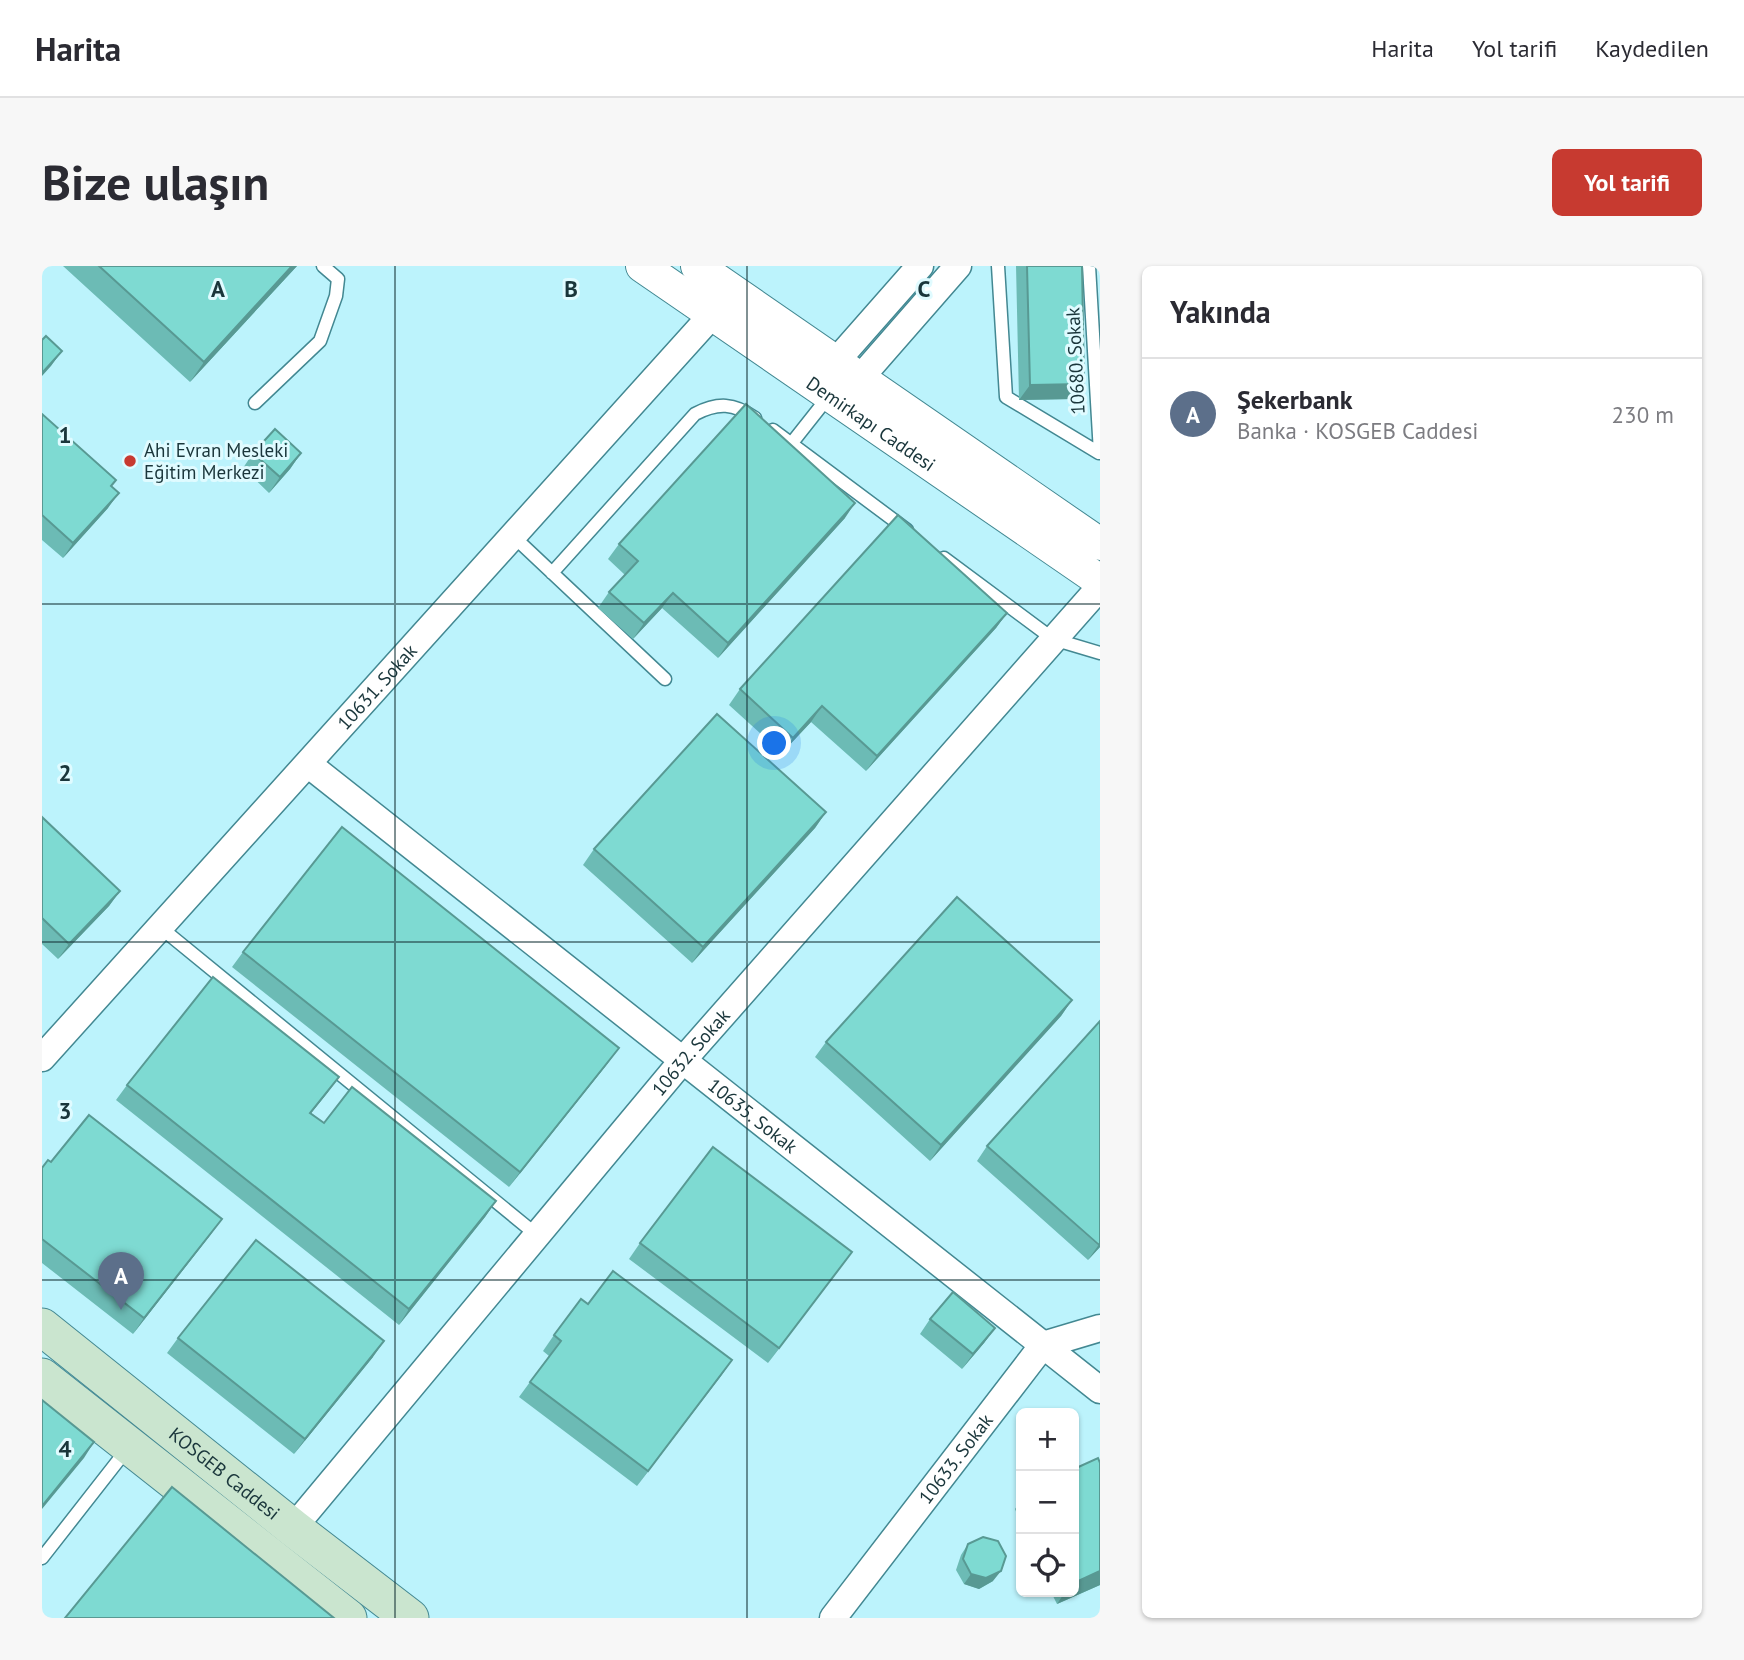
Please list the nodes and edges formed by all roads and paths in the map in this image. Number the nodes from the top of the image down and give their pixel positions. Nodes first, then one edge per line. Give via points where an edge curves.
1 (323, 266) edge
2 (642, 266) edge
3 (697, 266) edge
4 (920, 266) edge
5 (958, 266) edge
6 (998, 266) edge
7 (1089, 266) edge
8 (712, 315) junction
9 (848, 370) junction
10 (828, 395) junction
11 (255, 403) dead end
12 (792, 444) junction
13 (1099, 453) edge
14 (513, 536) junction
15 (1100, 544) edge
16 (552, 573) junction
17 (1100, 581) edge
18 (1100, 587) edge
19 (1053, 639) junction
20 (1100, 653) edge
21 (665, 679) dead end
22 (308, 764) junction
23 (160, 927) junction
24 (42, 1058) edge
25 (682, 1060) junction
26 (538, 1236) junction
27 (42, 1327) edge
28 (1100, 1328) edge
29 (1043, 1345) junction
30 (42, 1377) edge
31 (1100, 1390) edge
32 (131, 1445) junction
33 (293, 1528) junction
34 (42, 1558) edge
35 (348, 1618) edge
36 (410, 1618) edge
37 (833, 1618) edge

1 - 11 lane via 338,279 337,296 320,341
2 - 8 street, Demirkapı Caddesi
3 - 9 street, Demirkapı Caddesi
4 - 9 street
5 - 9 street
6 - 13 lane via 1006,397
7 - 13 lane, 10680. Sokak
8 - 10 street, Demirkapı Caddesi
8 - 14 street, 10631. Sokak
9 - 10 street
9 - 15 street, Demirkapı Caddesi
10 - 12 lane
10 - 17 street, Demirkapı Caddesi
12 - 16 lane via 747,412 727,405 695,414
12 - 19 lane
14 - 16 lane
14 - 22 street, 10631. Sokak
16 - 21 lane
18 - 19 street, 10632. Sokak
19 - 20 lane
19 - 25 street, 10632. Sokak
22 - 23 street, 10631. Sokak
22 - 25 street, 10635. Sokak
23 - 24 street, 10631. Sokak
23 - 26 lane
25 - 26 street, 10632. Sokak
25 - 29 street, 10635. Sokak
26 - 33 street, 10632. Sokak
27 - 33 main road, KOSGEB Caddesi
28 - 29 street
29 - 31 street, 10635. Sokak
29 - 37 street, 10633. Sokak
30 - 32 main road, KOSGEB Caddesi
32 - 34 lane
32 - 35 main road, KOSGEB Caddesi
33 - 36 main road, KOSGEB Caddesi

